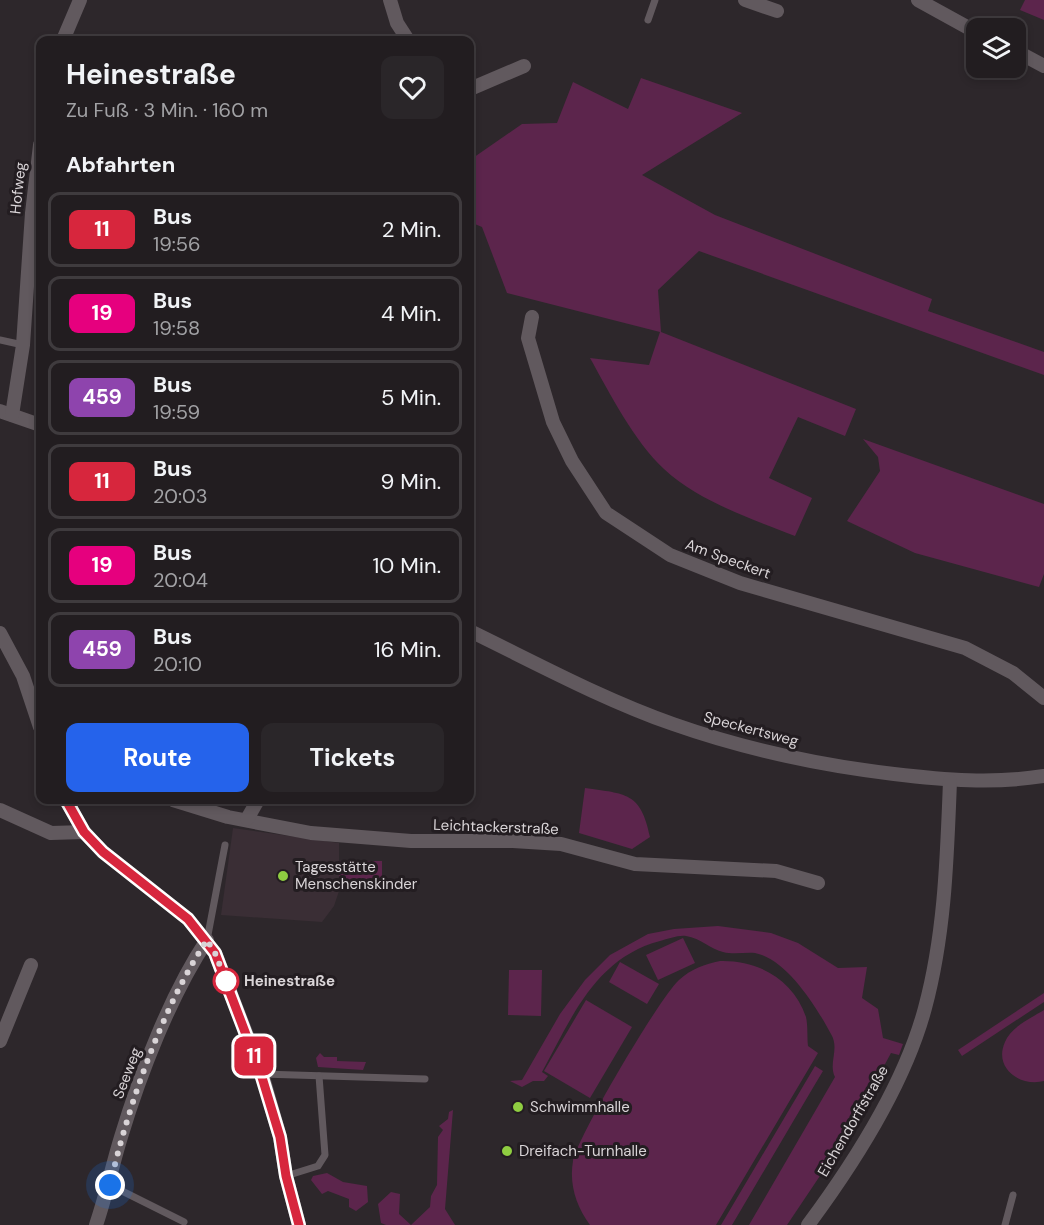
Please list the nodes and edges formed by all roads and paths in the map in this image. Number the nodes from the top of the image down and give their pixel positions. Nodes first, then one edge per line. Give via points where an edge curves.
1 (80, 0) edge
2 (390, 0) edge
3 (655, 0) edge
4 (745, 0) edge
5 (918, 0) edge
6 (777, 11) dead end
7 (648, 20) dead end
8 (966, 26) edge
9 (65, 36) edge
10 (405, 36) edge
11 (1026, 56) edge
12 (524, 66) dead end
13 (1044, 66) edge
14 (474, 87) edge
15 (36, 179) edge
16 (532, 317) dead end
17 (0, 340) edge
18 (23, 345) junction
19 (6, 413) edge
20 (36, 424) edge
21 (0, 633) edge
22 (474, 633) edge
23 (1044, 698) edge
24 (36, 715) edge
25 (1044, 776) edge
26 (950, 781) junction
27 (68, 804) edge
28 (186, 804) edge
29 (256, 804) edge
30 (0, 810) edge
31 (247, 819) junction
32 (84, 832) junction
33 (225, 845) dead end
34 (818, 883) dead end
35 (207, 940) junction
36 (31, 965) dead end
37 (0, 1041) edge
38 (261, 1074) junction
39 (319, 1076) junction
40 (425, 1079) dead end
41 (286, 1176) junction
42 (110, 1185) junction
43 (1012, 1195) dead end
44 (184, 1222) dead end
45 (96, 1225) edge
46 (299, 1225) edge
47 (808, 1225) edge
48 (1005, 1225) edge

1 - 9 street
2 - 10 street
3 - 7 lane
4 - 6 street
5 - 8 street
11 - 13 street
12 - 14 street
15 - 18 street, Hofweg
16 - 23 street, Am Speckert via 528,338 553,422 572,461 606,513 670,555 740,583 965,648 1012,673
17 - 18 lane
18 - 19 street, Hofweg
19 - 20 street
21 - 24 street via 23,676
22 - 26 street, Speckertsweg via 608,697 717,738 858,770
25 - 26 street, Speckertsweg
26 - 47 street, Eichendorffstraße via 944,903 925,1009 903,1068 878,1115
27 - 32 street
28 - 31 street, Leichtackerstraße
29 - 31 street
30 - 32 street via 51,833
31 - 34 street, Leichtackerstraße via 311,833 399,840 561,844 635,864 776,871
32 - 35 street via 103,852 188,919
33 - 35 lane
35 - 38 street
35 - 42 street, Seeweg via 165,1020 121,1137
36 - 37 street
38 - 39 lane
38 - 41 street via 280,1137
39 - 40 lane
39 - 41 lane via 325,1155 318,1166
41 - 46 street
42 - 44 lane
42 - 45 street, Seeweg
43 - 48 lane

